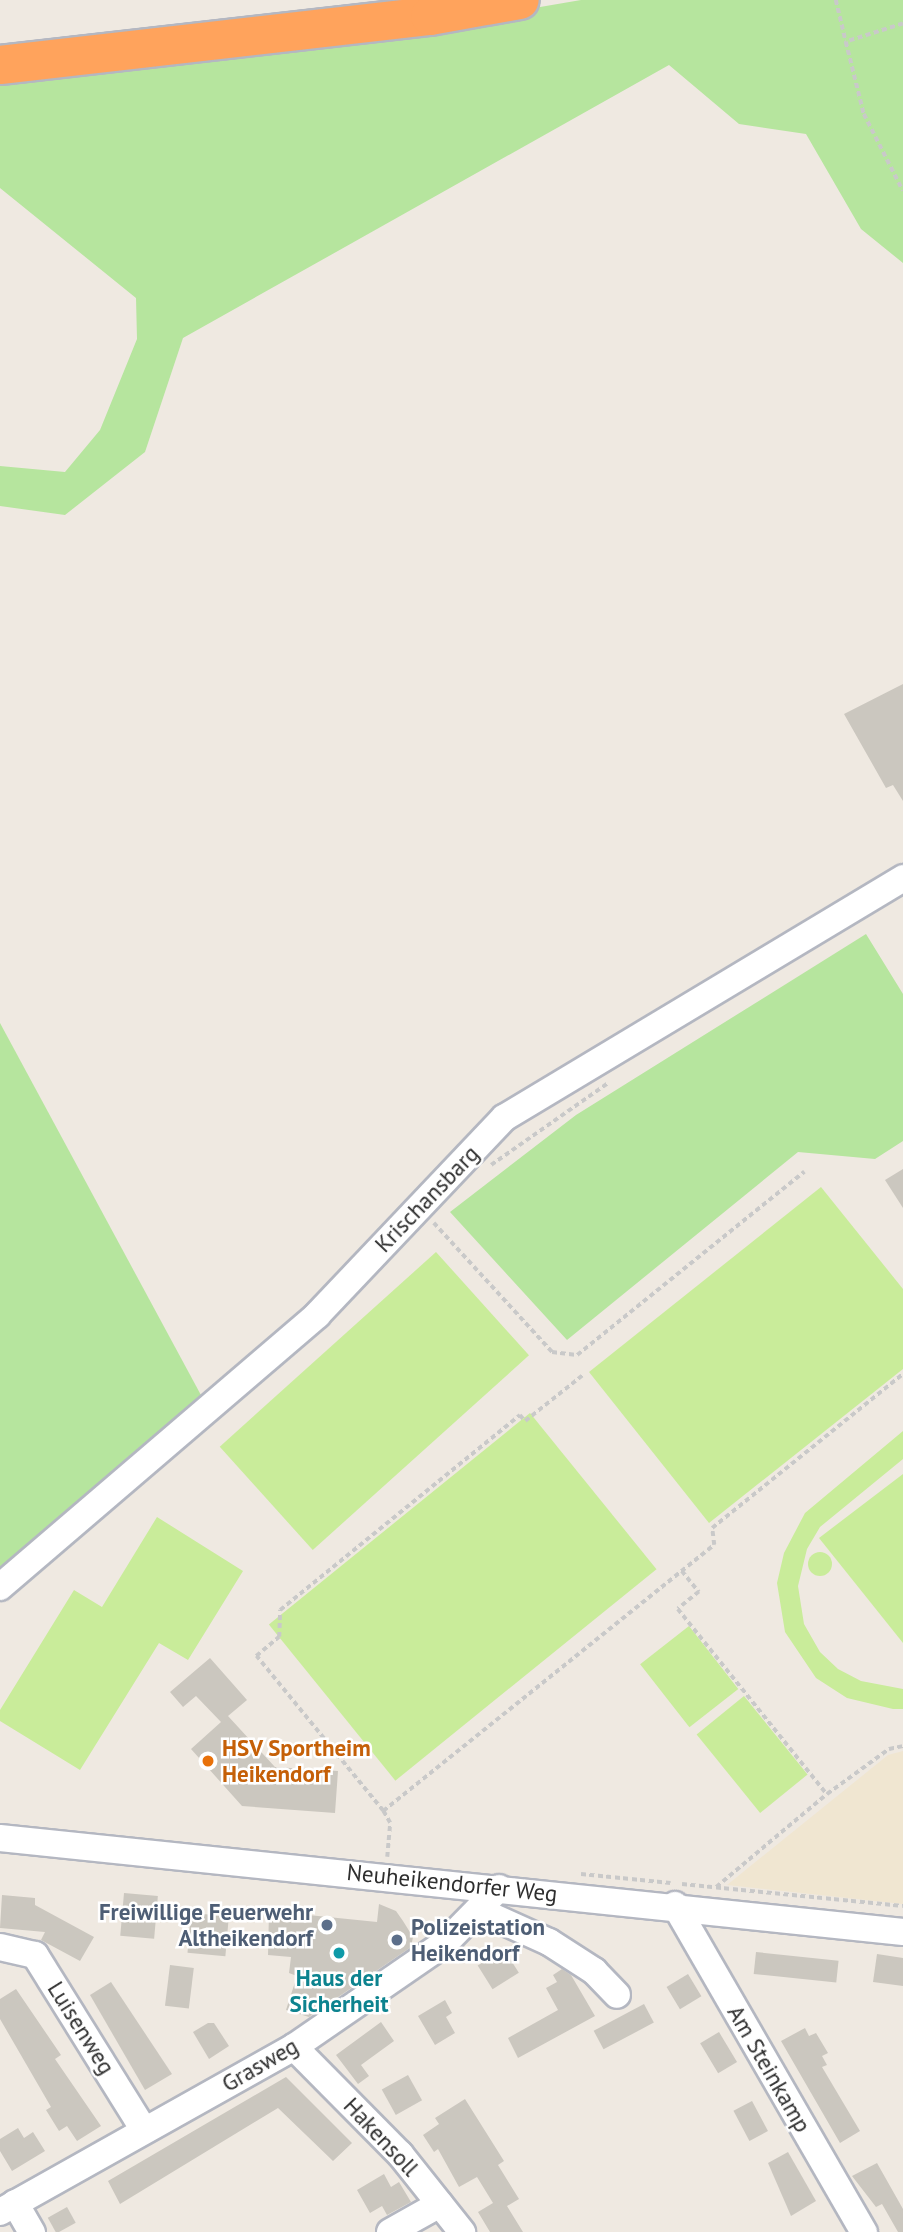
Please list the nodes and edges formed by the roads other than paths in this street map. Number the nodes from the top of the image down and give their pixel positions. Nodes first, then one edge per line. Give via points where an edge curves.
1 (520, 0) edge
2 (0, 65) edge
3 (903, 878) edge
4 (0, 1587) edge
5 (0, 1838) edge
6 (499, 1888) junction
7 (675, 1905) junction
8 (478, 1910) junction
9 (903, 1932) edge
10 (1, 1948) edge
11 (617, 1995) dead end
12 (293, 2047) junction
13 (144, 2130) junction
14 (440, 2204) junction
15 (7, 2207) edge
16 (32, 2232) edge
17 (390, 2232) edge
18 (463, 2232) edge
19 (864, 2232) edge

1 - 2 highway via 430,16
3 - 4 street, Krischansbarg via 504,1118 428,1217
5 - 6 street, Neuheikendorfer Weg
6 - 7 street, Neuheikendorfer Weg
6 - 8 street, Grasweg
7 - 9 street, Neuheikendorfer Weg
7 - 19 street, Am Steinkamp
8 - 11 street via 550,1942 594,1971
8 - 12 street, Grasweg via 444,1943
10 - 13 street, Luisenweg via 35,1955
12 - 13 street, Grasweg
12 - 14 street, Hakensoll via 400,2154
13 - 15 street, Grasweg
14 - 17 street
14 - 18 street, Hakensoll
15 - 16 street

